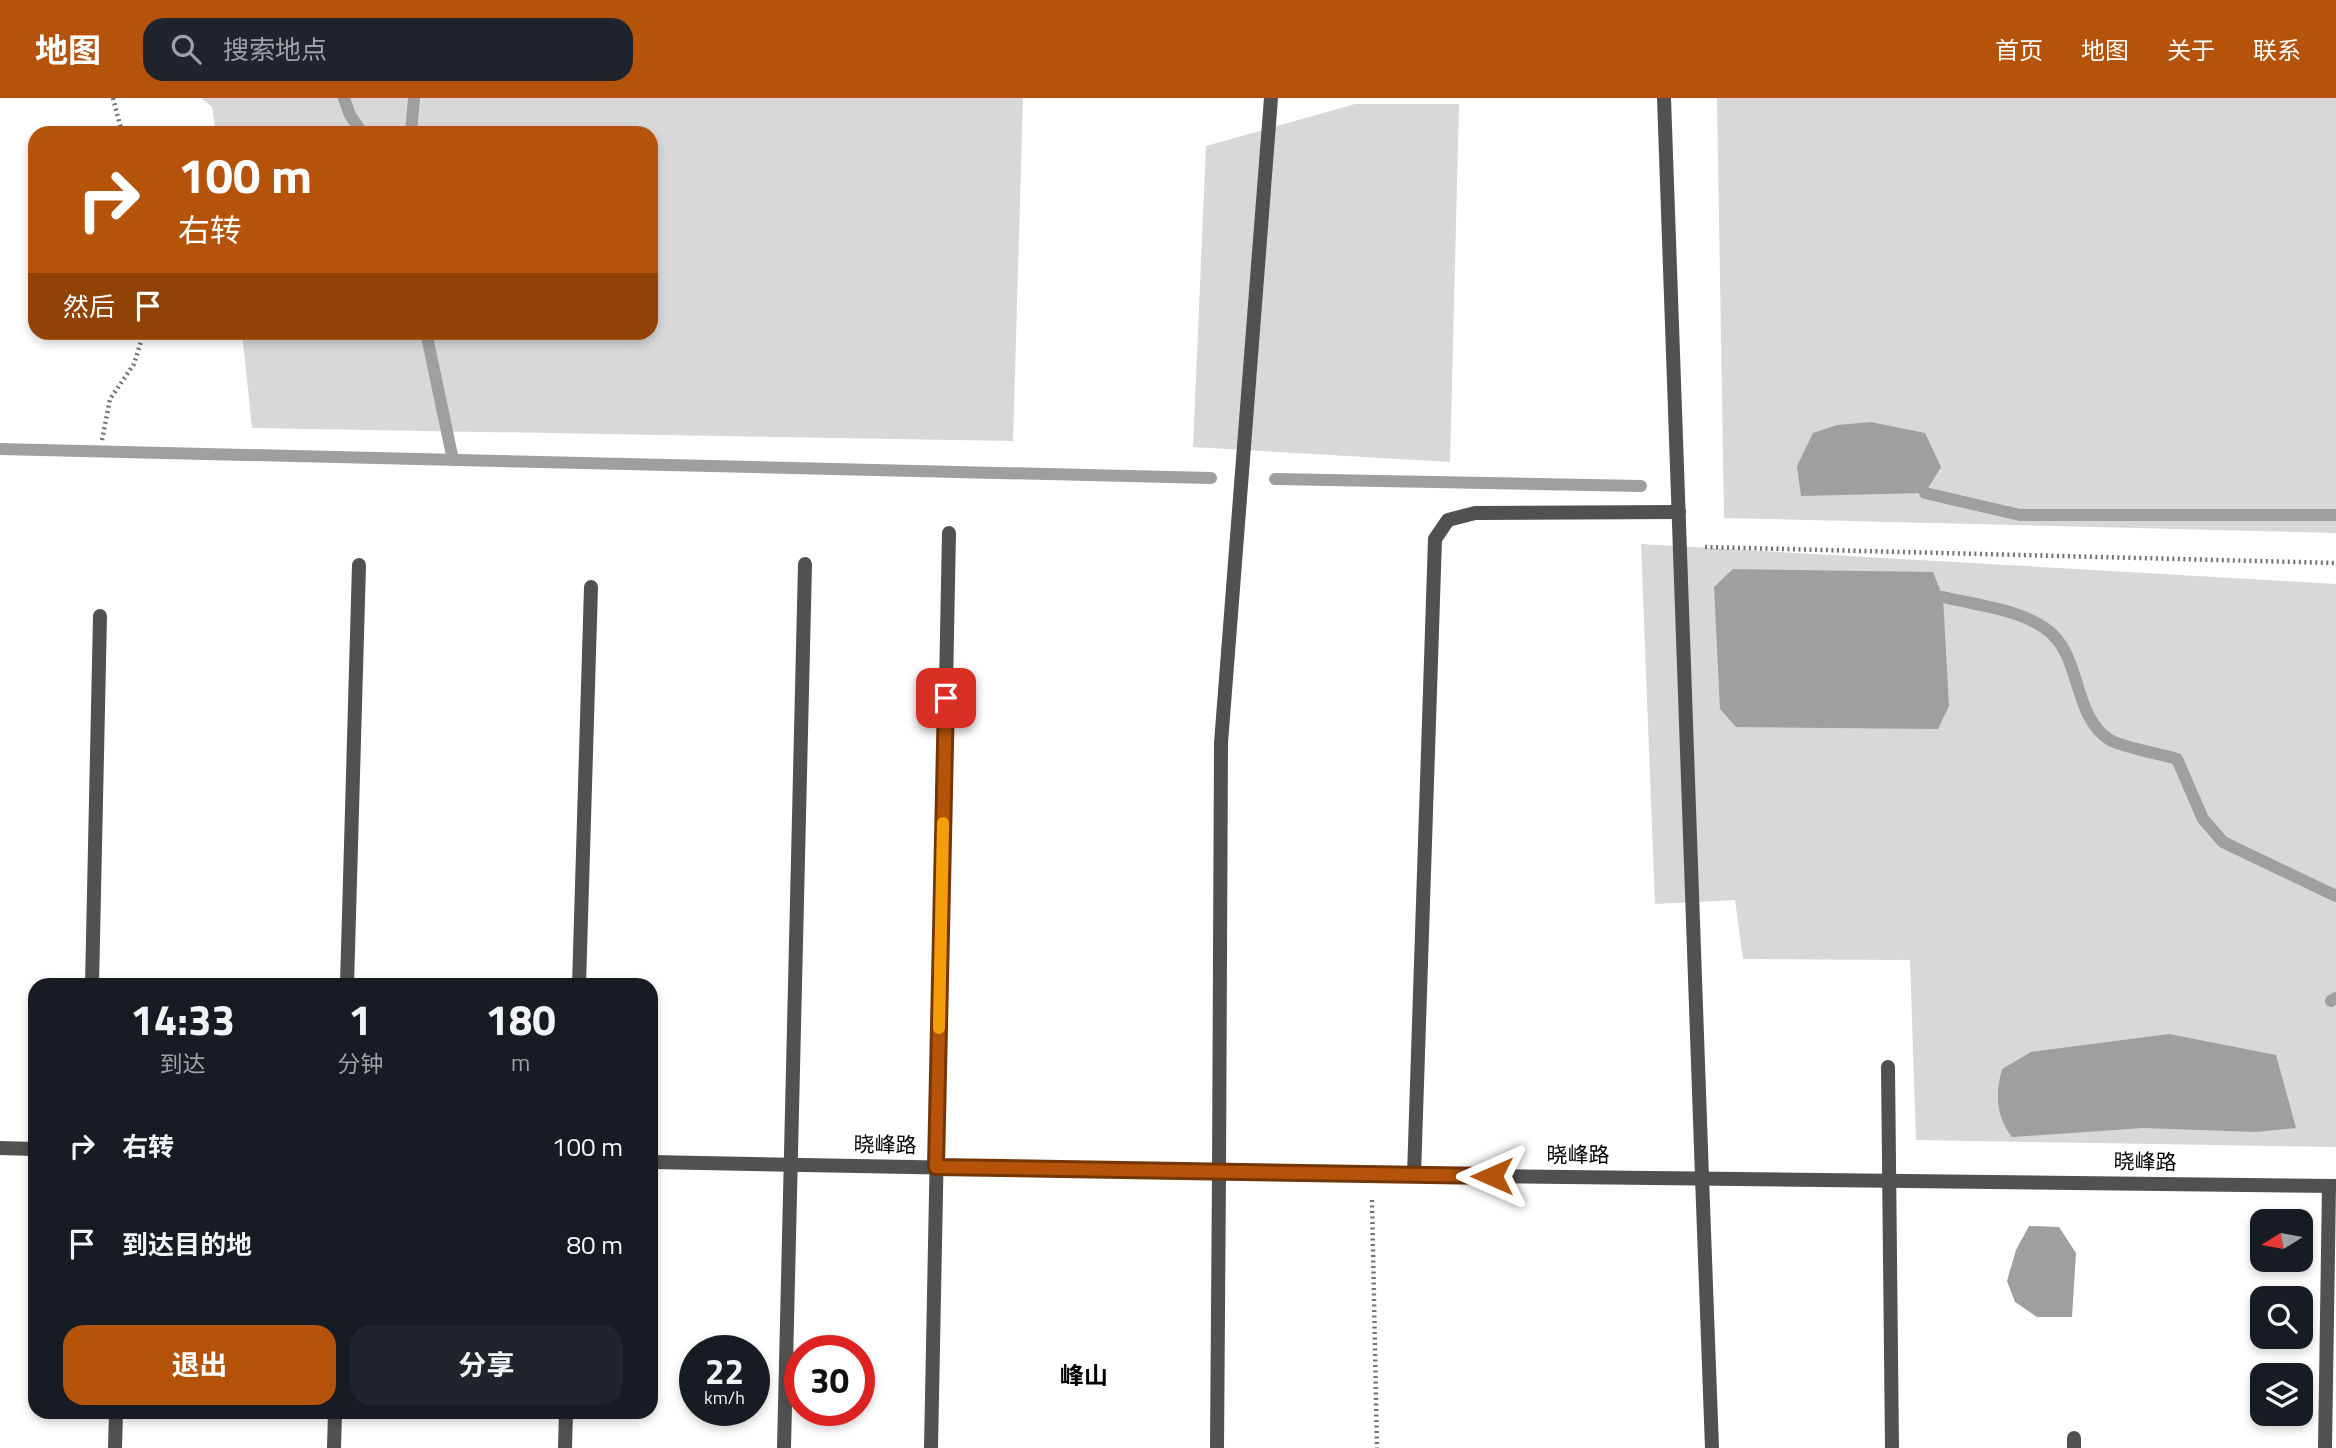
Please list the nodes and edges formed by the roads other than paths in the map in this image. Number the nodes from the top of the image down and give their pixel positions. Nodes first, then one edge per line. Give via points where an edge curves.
1 (1271, 98) edge
2 (1664, 98) edge
3 (1679, 512) junction
4 (949, 533) dead end
5 (805, 564) dead end
6 (359, 565) dead end
7 (591, 587) dead end
8 (100, 616) dead end
9 (92, 978) edge
10 (347, 978) edge
11 (579, 978) edge
12 (1888, 1067) dead end
13 (0, 1148) edge
14 (28, 1149) edge
15 (658, 1162) edge
16 (790, 1164) junction
17 (936, 1167) junction
18 (1219, 1173) junction
19 (1414, 1175) junction
20 (1702, 1177) junction
21 (1890, 1180) junction
22 (2333, 1186) edge
23 (116, 1419) edge
24 (335, 1419) edge
25 (566, 1419) edge
26 (115, 1448) edge
27 (334, 1448) edge
28 (565, 1448) edge
29 (784, 1448) edge
30 (931, 1448) edge
31 (1217, 1448) edge
32 (1712, 1448) edge
33 (1892, 1448) edge
34 (2325, 1448) edge

1 - 18 street via 1221,743
2 - 3 street
3 - 19 street via 1475,513 1448,520 1435,539
3 - 20 street
4 - 17 street
5 - 16 street
6 - 10 street
7 - 11 street
8 - 9 street
12 - 21 street
13 - 14 street
15 - 16 street, 晓峰路
16 - 17 street, 晓峰路
16 - 29 street
17 - 18 street, 晓峰路
17 - 30 street
18 - 19 street, 晓峰路
18 - 31 street
19 - 20 street, 晓峰路
20 - 21 street, 晓峰路
20 - 32 street
21 - 22 street, 晓峰路
21 - 33 street
22 - 34 street
23 - 26 street
24 - 27 street
25 - 28 street

